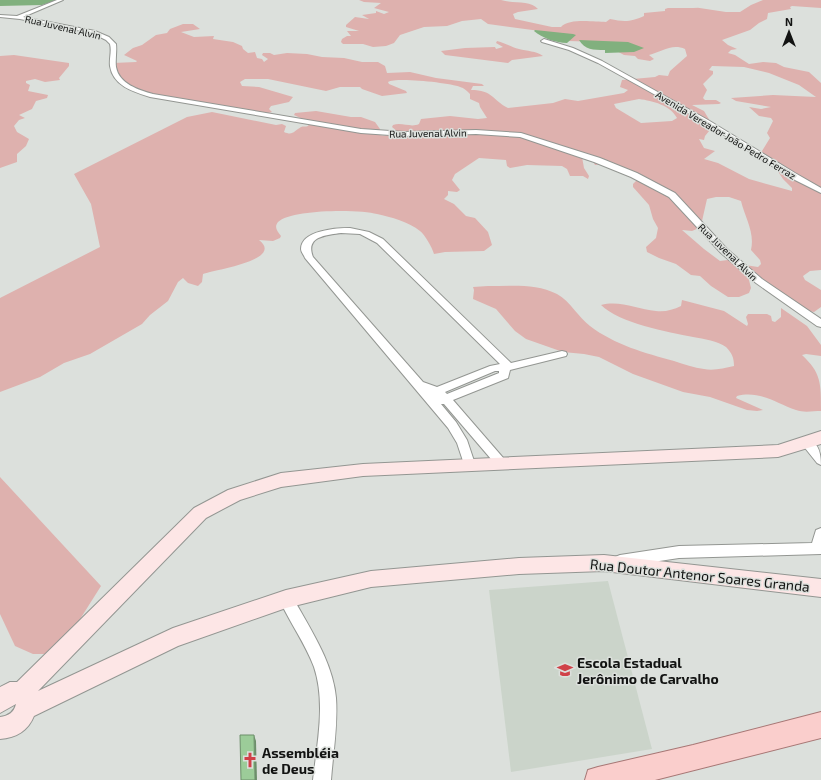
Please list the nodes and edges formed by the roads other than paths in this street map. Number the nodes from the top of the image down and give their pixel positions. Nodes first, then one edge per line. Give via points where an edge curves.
1 (61, 0) edge
2 (0, 16) edge
3 (18, 17) junction
4 (544, 41) dead end
5 (821, 191) edge
6 (821, 324) edge
7 (562, 354) dead end
8 (507, 368) junction
9 (432, 397) junction
10 (446, 399) junction
11 (814, 440) edge
12 (821, 460) edge
13 (501, 463) junction
14 (469, 464) junction
15 (821, 534) edge
16 (819, 548) edge
17 (604, 563) junction
18 (821, 588) edge
19 (286, 599) junction
20 (24, 700) junction
21 (0, 702) edge
22 (821, 725) edge
23 (0, 728) edge
24 (322, 780) edge
25 (598, 780) edge

1 - 3 street
2 - 3 street
3 - 6 street, Rua Juvenal Alvin via 105,37 113,44 113,65 121,81 126,86 152,96 376,133 476,132 521,135 597,160 634,175 672,195 724,250 759,281
4 - 5 street, Avenida Vereador João Pedro Ferraz via 572,49 600,62 706,121
7 - 8 street
8 - 9 street via 494,368
8 - 9 street via 370,234 337,230 311,239 305,253
8 - 10 street via 504,375
9 - 10 street
9 - 14 street via 463,443
10 - 13 street
11 - 12 street
11 - 13 main road via 778,450
13 - 14 main road
14 - 20 main road via 363,470 281,480 234,494 200,513
15 - 16 street
16 - 17 street via 679,552
17 - 18 main road, Rua Doutor Antenor Soares Granda
17 - 19 main road, Rua Doutor Antenor Soares Granda via 519,566 371,579
19 - 20 main road, Rua Doutor Antenor Soares Granda via 173,638
19 - 24 street via 321,666 328,697
20 - 21 main road, Rua Doutor Antenor Soares Granda via 10,693
20 - 23 main road, Rua Doutor Antenor Soares Granda via 21,719 9,728
22 - 25 main road

